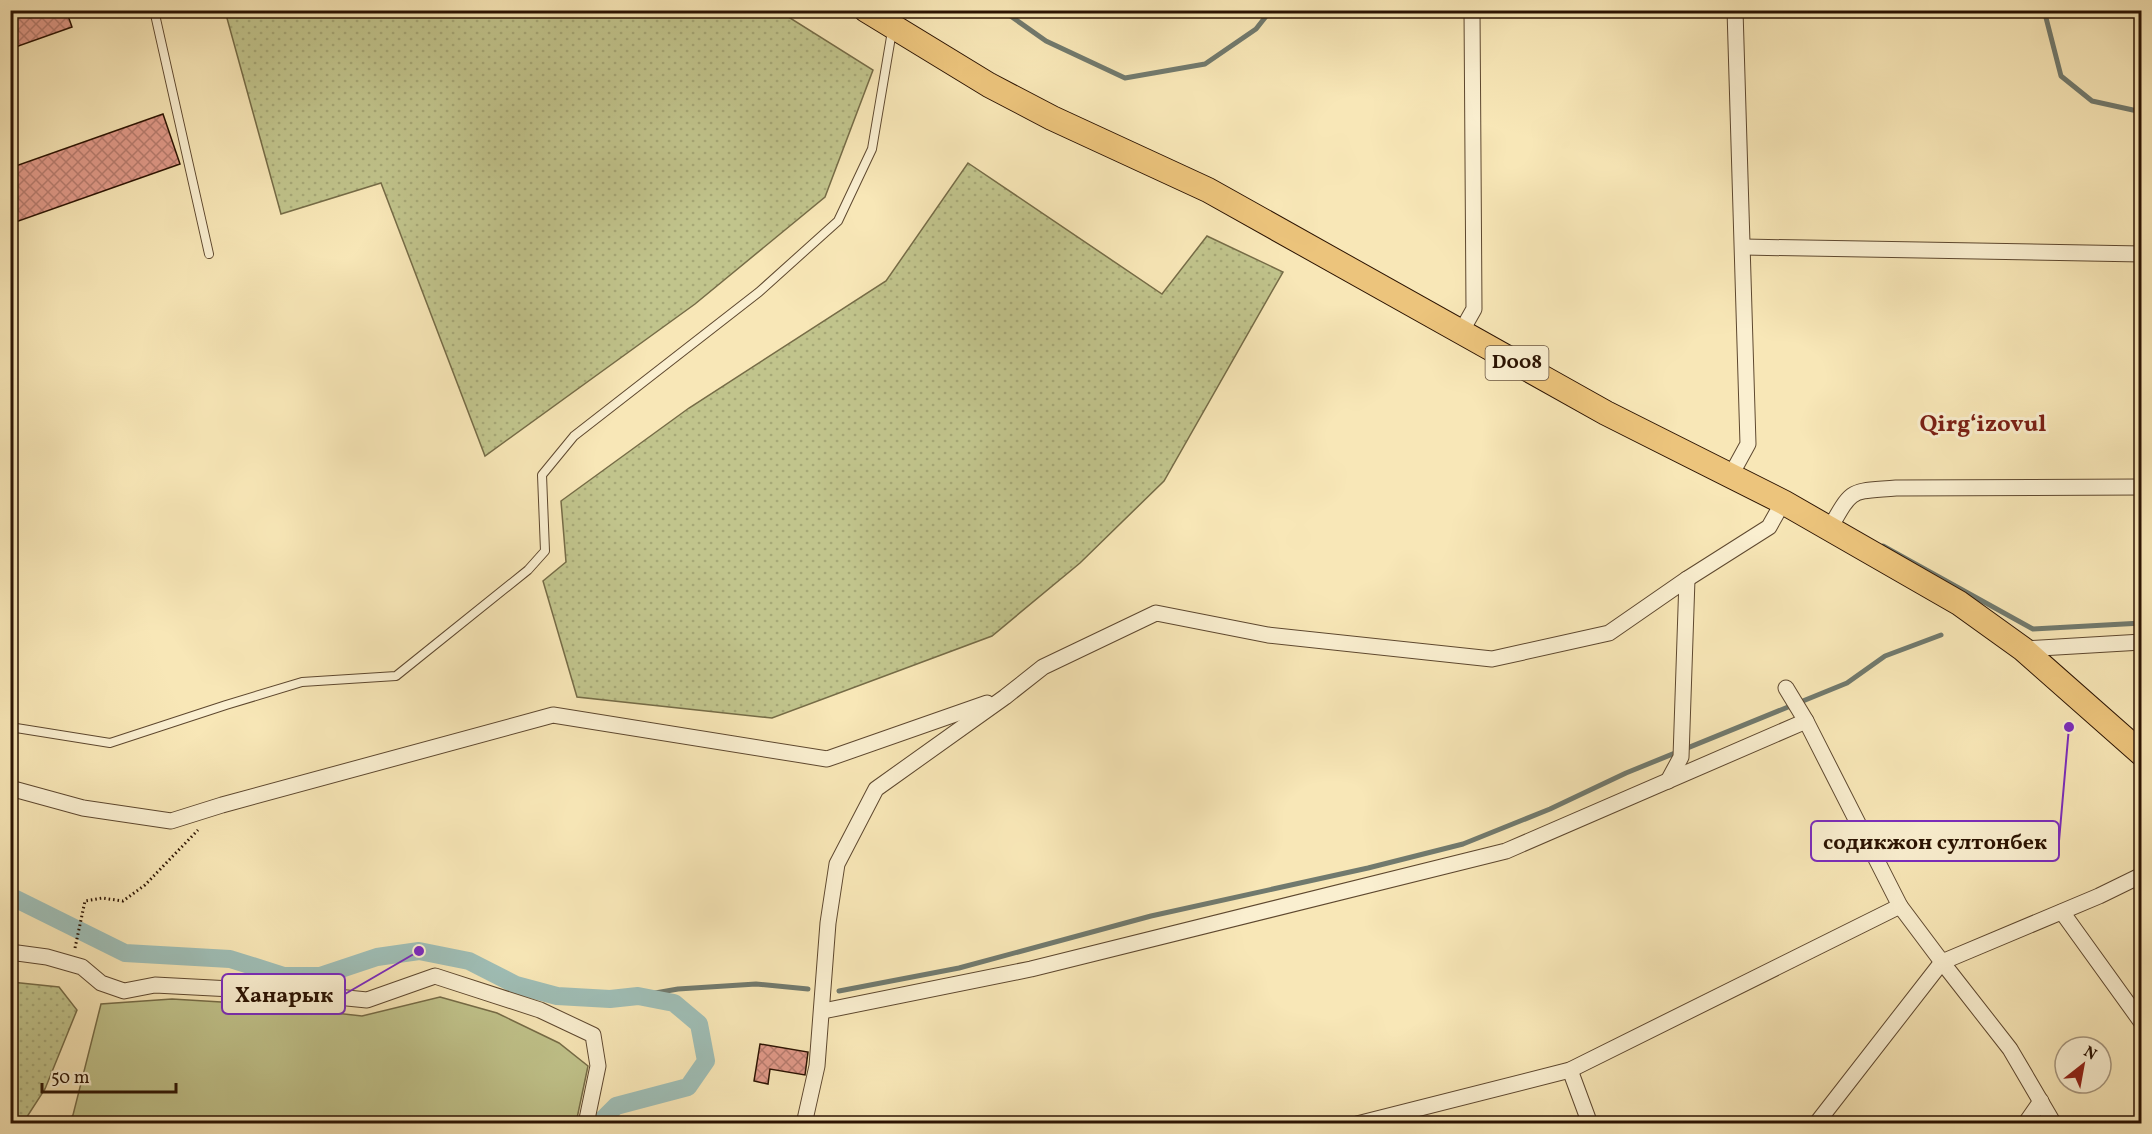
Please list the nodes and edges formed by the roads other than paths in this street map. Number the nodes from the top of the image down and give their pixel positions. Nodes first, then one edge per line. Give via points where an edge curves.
1 (154, 10) edge
2 (866, 10) edge
3 (1472, 10) edge
4 (1735, 10) edge
5 (892, 26) junction
6 (1744, 247) junction
7 (209, 254) dead end
8 (2142, 254) edge
9 (1461, 332) junction
10 (1731, 475) junction
11 (2142, 487) edge
12 (1783, 502) junction
13 (1830, 528) junction
14 (1687, 579) junction
15 (2142, 642) edge
16 (2023, 649) junction
17 (1787, 689) dead end
18 (1005, 696) junction
19 (1803, 716) junction
20 (10, 726) edge
21 (2142, 754) edge
22 (1668, 781) junction
23 (10, 788) edge
24 (2142, 874) edge
25 (1900, 906) junction
26 (2062, 912) junction
27 (10, 952) edge
28 (1942, 962) junction
29 (823, 1011) junction
30 (2142, 1023) edge
31 (1570, 1070) junction
32 (2041, 1101) junction
33 (585, 1124) edge
34 (804, 1124) edge
35 (1356, 1124) edge
36 (1590, 1124) edge
37 (1815, 1124) edge
38 (2025, 1124) edge
39 (2054, 1124) edge

1 - 7 lane
2 - 5 main road, D008
3 - 9 street via 1474,309
4 - 6 street
5 - 9 main road, D008 via 989,85 1208,190
5 - 20 lane via 872,149 838,221 759,292 573,436 542,475 545,551 528,570 396,676 302,682 110,743
6 - 8 street
6 - 10 street via 1749,444
9 - 10 main road, D008 via 1606,413
10 - 12 main road, D008
11 - 13 street via 1856,491 1847,498
12 - 13 main road, D008
12 - 14 street via 1769,527
13 - 16 main road, D008 via 1959,603
14 - 18 street via 1609,633 1492,659 1268,635 1156,613 1043,667
14 - 22 street via 1682,757
15 - 16 street
16 - 21 main road, D008
17 - 19 street
18 - 23 street via 827,759 553,715 171,821 83,808
18 - 29 street via 876,789 837,864 828,922
19 - 22 street
19 - 25 street
22 - 29 street via 1506,851 1031,969
24 - 26 street
25 - 28 street
25 - 31 street
26 - 28 street
26 - 30 street
27 - 33 street via 82,967 101,983 124,991 155,985 367,1000 435,976 540,1010 593,1035 598,1066
28 - 32 street via 2010,1049
28 - 37 street
29 - 34 street via 817,1066
31 - 35 street
31 - 36 street
32 - 38 street
32 - 39 street

